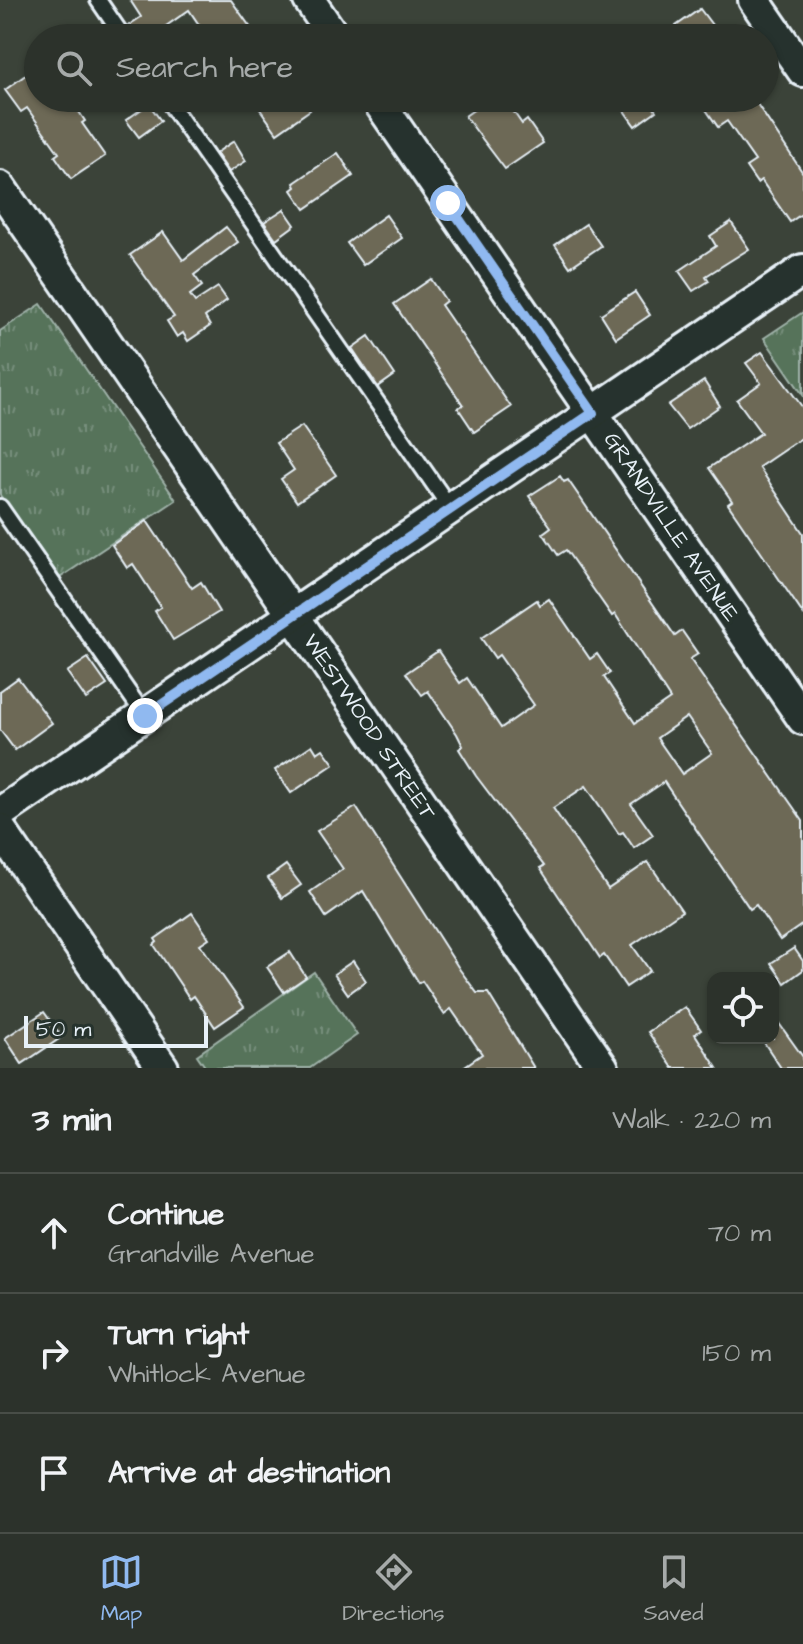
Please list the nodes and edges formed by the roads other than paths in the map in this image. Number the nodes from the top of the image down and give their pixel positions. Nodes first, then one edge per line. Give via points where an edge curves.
1 (98, 0) edge
2 (309, 0) edge
3 (754, 0) edge
4 (114, 24) edge
5 (325, 24) edge
6 (771, 24) edge
7 (779, 36) edge
8 (803, 71) edge
9 (176, 112) edge
10 (386, 112) edge
11 (0, 187) edge
12 (803, 270) edge
13 (593, 413) junction
14 (0, 507) edge
15 (451, 509) junction
16 (293, 616) junction
17 (145, 716) junction
18 (803, 719) edge
19 (0, 813) edge
20 (0, 829) edge
21 (163, 1068) edge
22 (603, 1068) edge

1 - 4 lane
2 - 5 street
3 - 6 street
7 - 8 street
9 - 15 lane
10 - 13 street, GRANDVILLE AVENUE
11 - 16 street, WESTWOOD STREET
12 - 13 street
13 - 15 street
13 - 18 street, GRANDVILLE AVENUE
14 - 17 lane
15 - 16 street
16 - 17 street
16 - 22 street, WESTWOOD STREET
17 - 19 street
20 - 21 street

